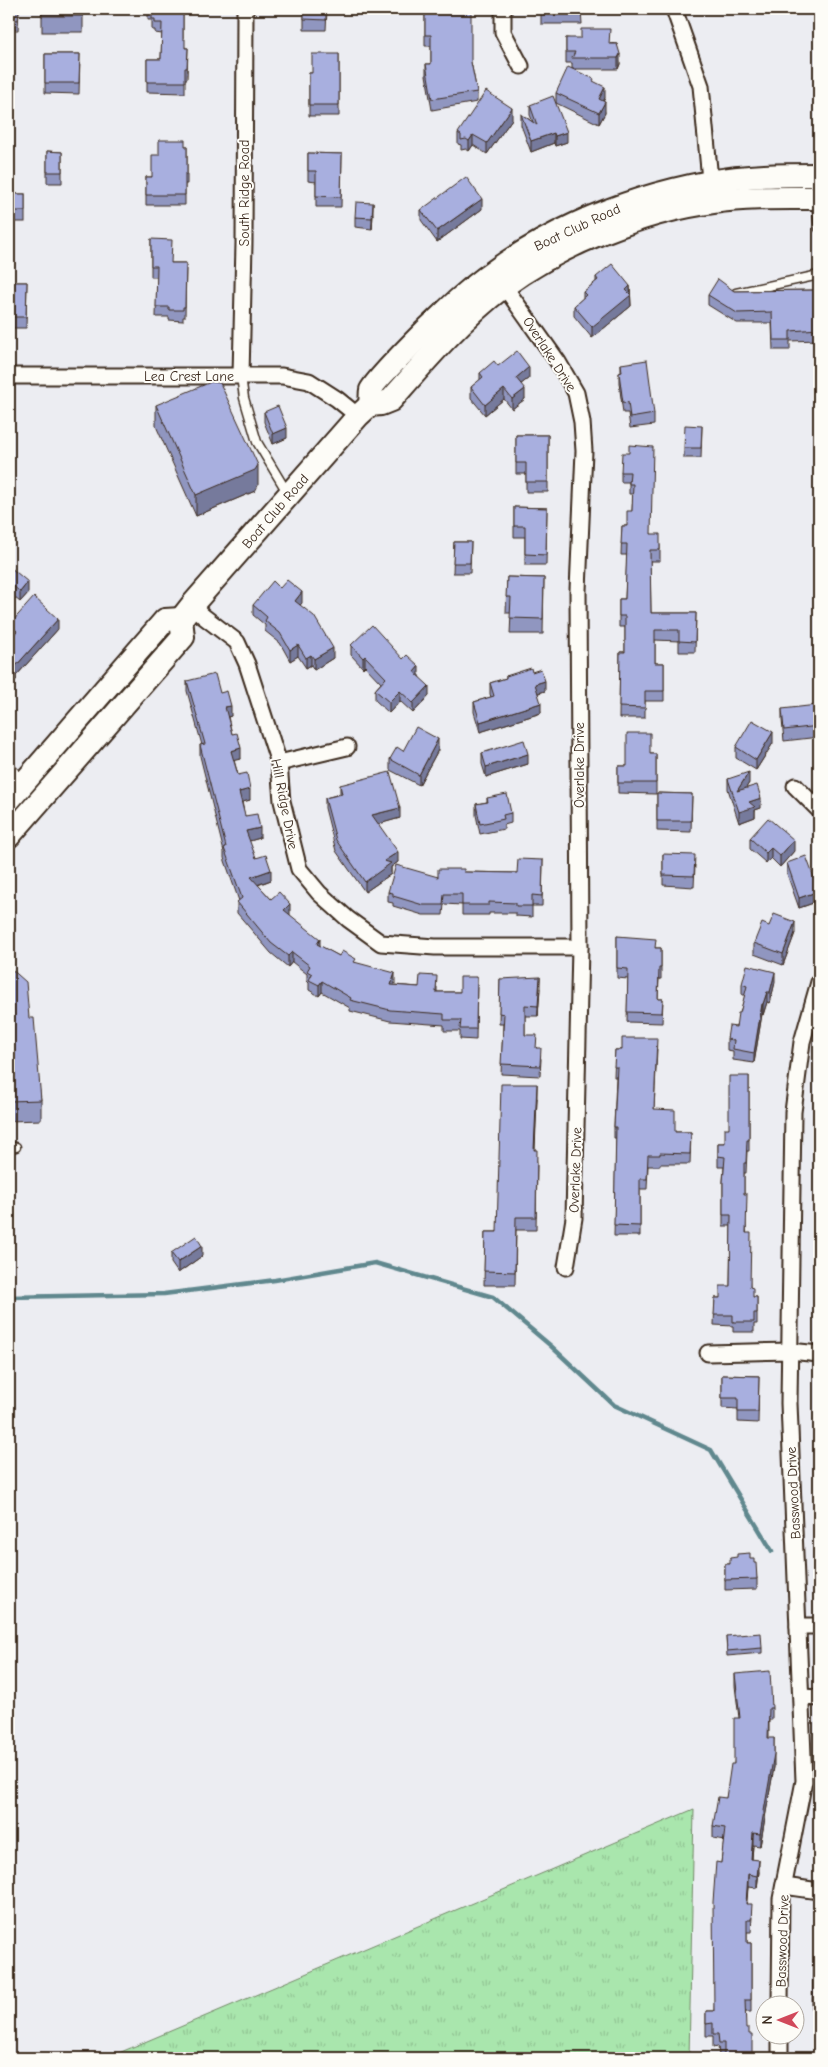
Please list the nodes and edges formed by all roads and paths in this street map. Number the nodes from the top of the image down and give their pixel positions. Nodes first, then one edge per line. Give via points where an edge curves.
1 (245, 9) edge
2 (503, 9) edge
3 (674, 9) edge
4 (520, 66) dead end
5 (819, 175) edge
6 (712, 192) junction
7 (817, 198) edge
8 (819, 228) edge
9 (819, 275) edge
10 (504, 286) junction
11 (734, 293) edge
12 (9, 376) edge
13 (241, 376) junction
14 (364, 410) junction
15 (289, 496) junction
16 (187, 612) junction
17 (347, 746) dead end
18 (279, 763) junction
19 (17, 774) edge
20 (795, 786) dead end
21 (9, 800) edge
22 (819, 810) edge
23 (9, 836) edge
24 (580, 946) junction
25 (819, 982) edge
26 (566, 1267) dead end
27 (790, 1351) junction
28 (708, 1353) dead end
29 (819, 1354) edge
30 (798, 1626) junction
31 (819, 1626) edge
32 (802, 1697) junction
33 (819, 1698) edge
34 (784, 1886) junction
35 (819, 1891) edge
36 (780, 1994) edge
37 (780, 2044) edge
38 (780, 2058) edge

1 - 13 street, South Ridge Road
2 - 4 street via 503,32
3 - 6 street via 701,86
5 - 6 main road, Boat Club Road via 754,176
6 - 7 main road, Boat Club Road
6 - 10 main road, Boat Club Road via 559,251
6 - 14 main road, Boat Club Road via 644,197 547,238 459,299 372,388
7 - 8 lane
9 - 11 lane
10 - 14 main road, Boat Club Road via 439,346 391,400
10 - 24 street, Overlake Drive via 576,392 582,422 584,451 578,590
12 - 13 street, Lea Crest Lane
13 - 14 street, Lea Crest Lane via 282,376 309,381 337,399
13 - 15 lane via 257,442
14 - 15 main road, Boat Club Road
15 - 16 main road, Boat Club Road
16 - 18 street, Hill Ridge Drive via 203,616 237,642
16 - 19 main road, Boat Club Road via 165,620
16 - 23 main road via 183,636
17 - 18 street
18 - 24 street, Hill Ridge Drive via 282,801 299,869 319,893 381,943 435,947
19 - 21 main road, Boat Club Road
20 - 22 street
24 - 26 street, Overlake Drive via 574,1218
25 - 27 street, Basswood Drive via 802,1042 793,1112
27 - 28 street
27 - 29 street
27 - 30 street, Basswood Drive via 789,1403
30 - 31 street
30 - 32 street, Basswood Drive
32 - 33 street
32 - 34 street, Basswood Drive via 804,1781
34 - 35 street
34 - 36 street, Basswood Drive via 781,1899
37 - 38 street

